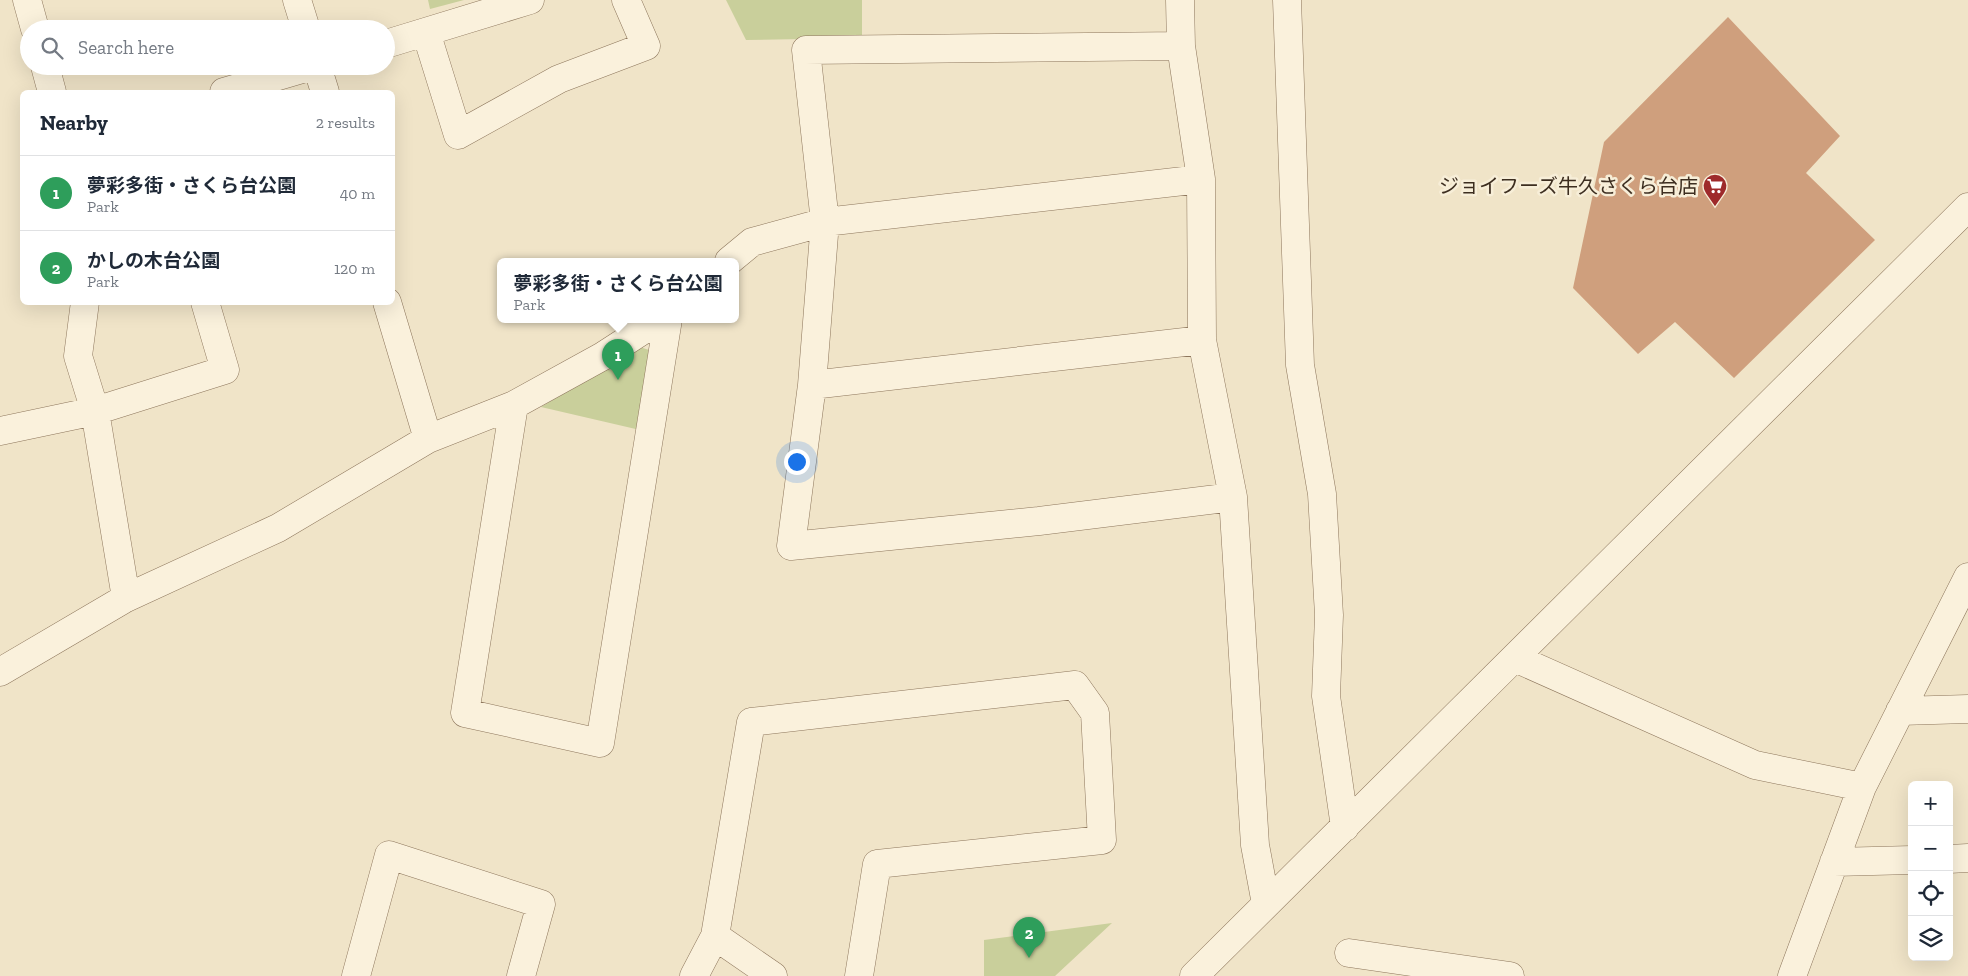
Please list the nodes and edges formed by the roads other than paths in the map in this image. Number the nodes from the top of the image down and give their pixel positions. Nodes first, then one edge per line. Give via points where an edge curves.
1 (27, 0) edge
2 (297, 0) edge
3 (530, 0) edge
4 (626, 0) edge
5 (1180, 0) edge
6 (1287, 0) edge
7 (33, 20) edge
8 (303, 20) edge
9 (426, 32) junction
10 (395, 41) edge
11 (1181, 46) junction
12 (47, 75) edge
13 (282, 75) edge
14 (320, 75) edge
15 (51, 90) edge
16 (231, 90) edge
17 (324, 90) edge
18 (1200, 179) junction
19 (1968, 207) edge
20 (825, 222) junction
21 (733, 258) edge
22 (85, 305) edge
23 (207, 305) edge
24 (388, 305) edge
25 (654, 323) edge
26 (667, 323) edge
27 (1202, 340) junction
28 (812, 385) junction
29 (514, 406) junction
30 (95, 411) junction
31 (0, 431) edge
32 (428, 439) junction
33 (1233, 497) junction
34 (1968, 577) edge
35 (126, 598) junction
36 (1515, 658) junction
37 (0, 672) edge
38 (1968, 709) edge
39 (1900, 711) junction
40 (1862, 787) junction
41 (1345, 827) junction
42 (1953, 858) edge
43 (1968, 858) edge
44 (1908, 860) edge
45 (1834, 862) junction
46 (1266, 904) junction
47 (715, 936) junction
48 (1349, 953) dead end
49 (1429, 970) edge
50 (356, 976) edge
51 (521, 976) edge
52 (694, 976) edge
53 (773, 976) edge
54 (859, 976) edge
55 (1194, 976) edge
56 (1510, 976) edge
57 (1792, 976) edge

1 - 7 street
2 - 8 street
3 - 9 street
4 - 9 street via 646,46 559,79 458,135
5 - 11 street
6 - 41 street via 1300,365 1322,494 1329,615 1326,696
9 - 10 street
11 - 18 street
11 - 20 street via 806,50
12 - 15 street
13 - 16 street
14 - 17 street
18 - 20 street
18 - 27 street
19 - 36 street
20 - 21 street via 752,242
20 - 28 street
22 - 30 street via 78,356
23 - 30 street via 225,370
24 - 32 street
25 - 29 street
26 - 29 street via 600,743 465,713
27 - 28 street
27 - 33 street
28 - 33 street via 791,546
29 - 32 street
30 - 31 street
30 - 35 street
32 - 35 street via 278,528
33 - 46 street via 1255,845
34 - 39 street
35 - 37 street
36 - 40 street via 1755,765
36 - 41 street
38 - 39 street
39 - 40 street
40 - 45 street
41 - 46 street
42 - 43 street
44 - 45 street
45 - 57 street
46 - 55 street
47 - 52 street
47 - 53 street
47 - 54 street via 751,722 1075,685 1095,714 1102,840 878,864
48 - 49 street
49 - 56 street
50 - 51 street via 389,855 541,904

